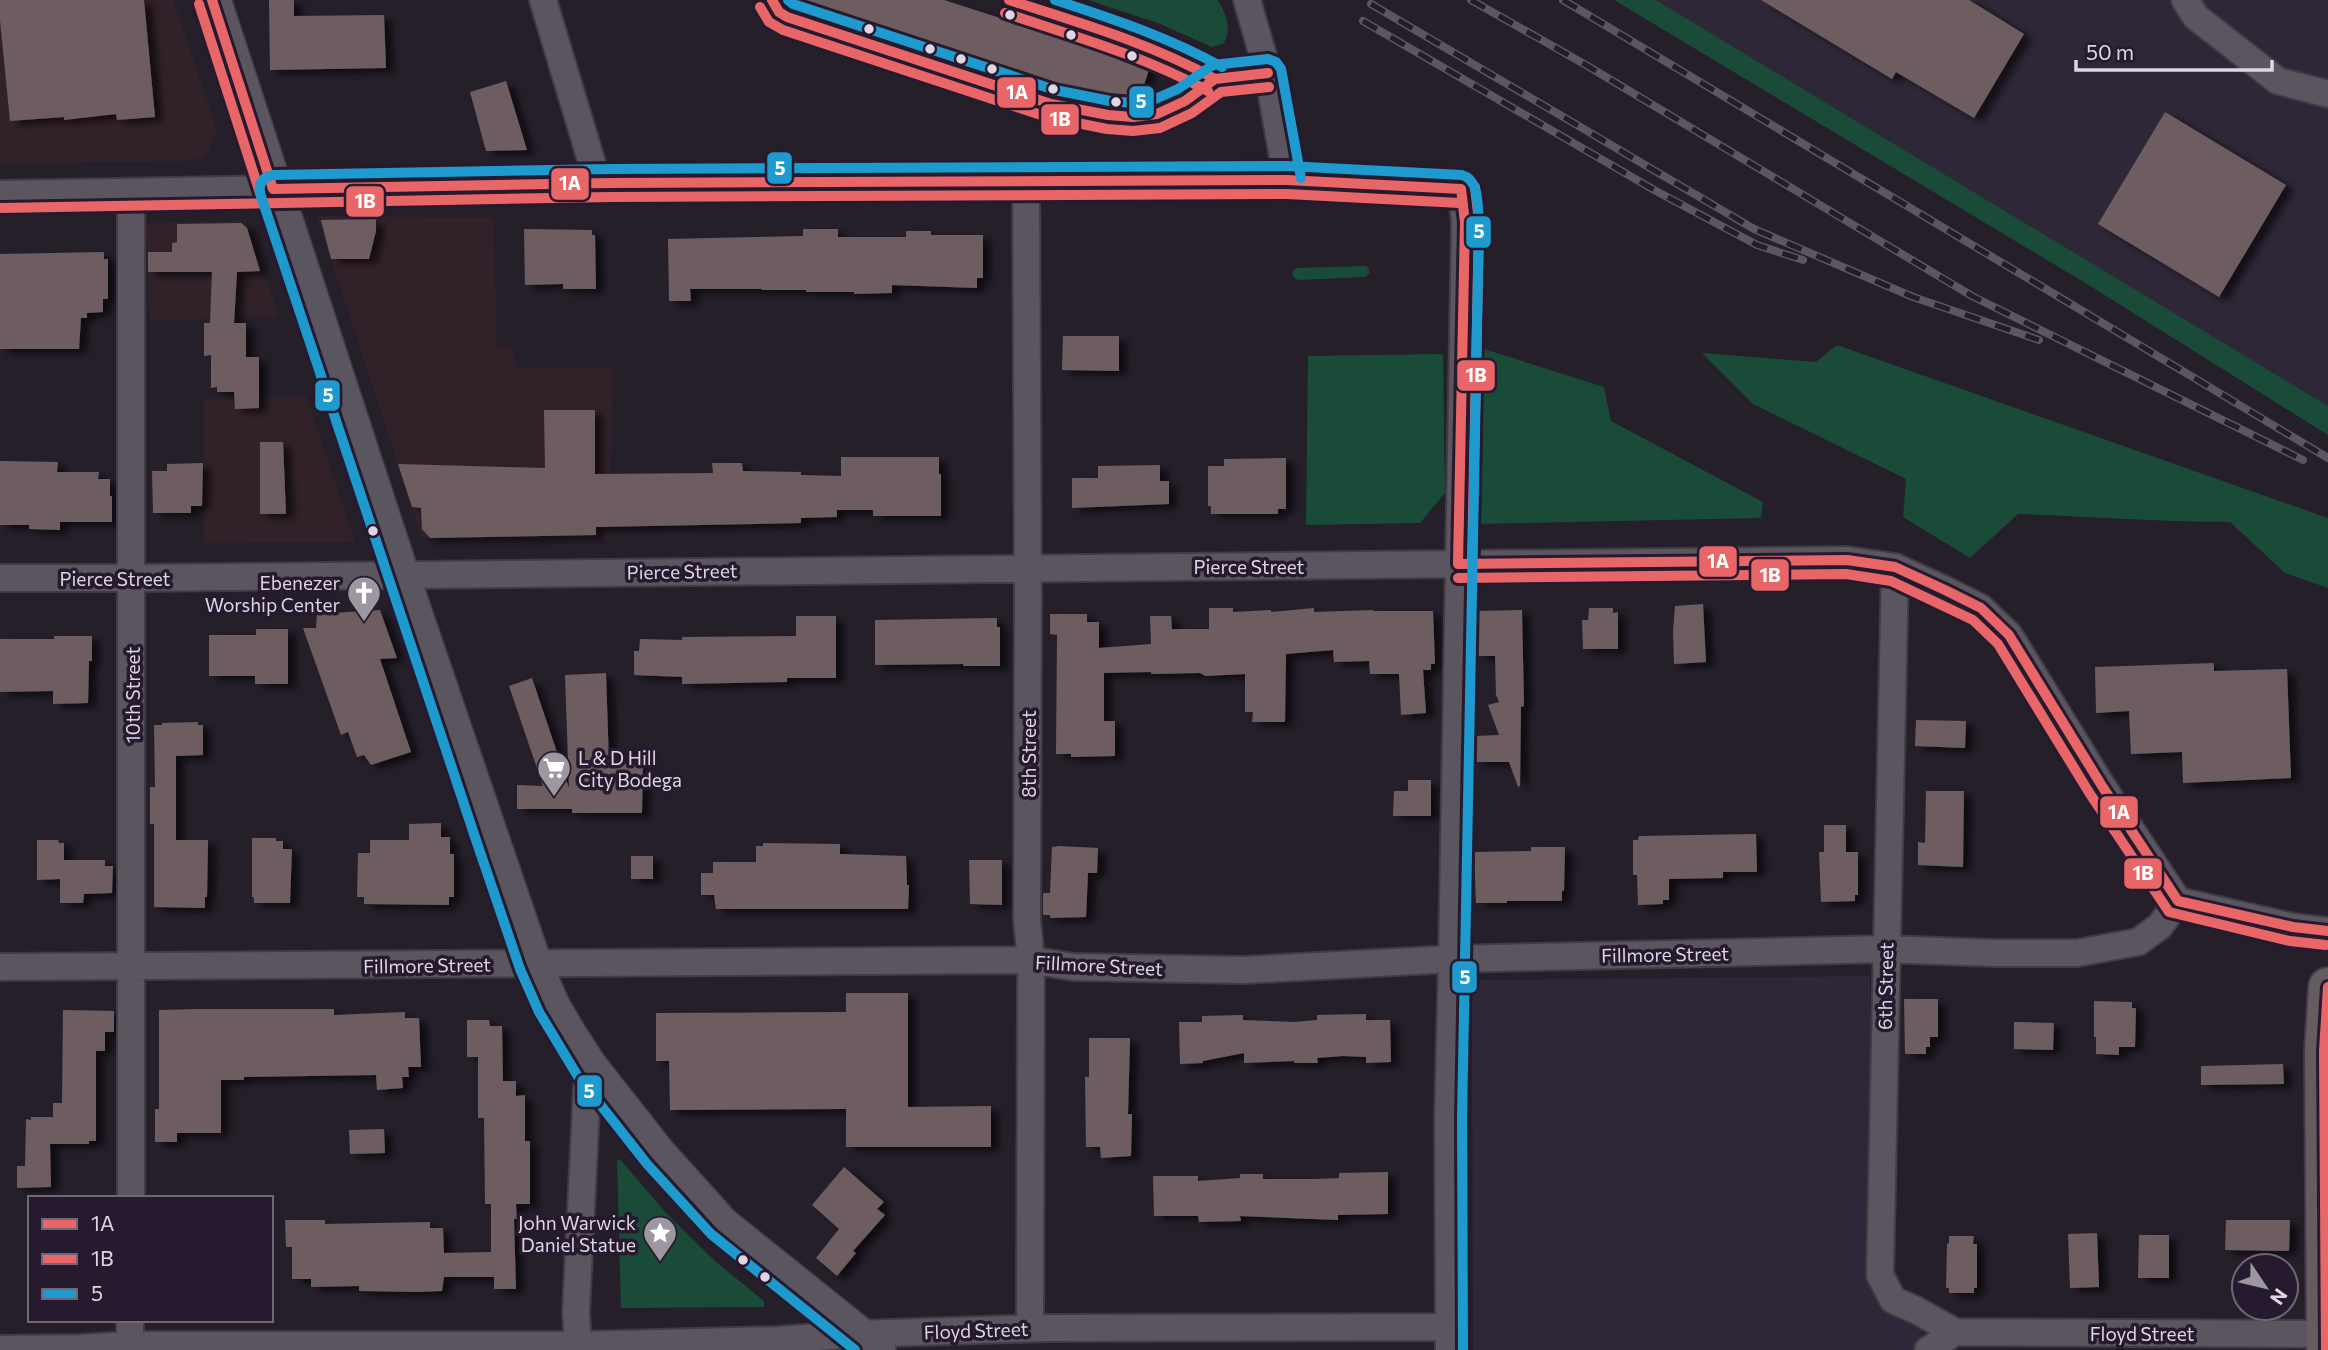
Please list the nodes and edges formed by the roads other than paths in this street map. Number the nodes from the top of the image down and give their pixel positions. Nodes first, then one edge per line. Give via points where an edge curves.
1 (212, 0) edge
2 (543, 0) edge
3 (1247, 0) edge
4 (2185, 0) edge
5 (2328, 94) edge
6 (1287, 180) junction
7 (1026, 181) junction
8 (598, 183) junction
9 (273, 189) junction
10 (131, 193) junction
11 (0, 194) edge
12 (1458, 565) junction
13 (1895, 567) junction
14 (1028, 568) junction
15 (400, 574) junction
16 (0, 578) edge
17 (131, 578) junction
18 (2178, 901) junction
19 (2328, 931) edge
20 (1885, 949) junction
21 (1452, 959) junction
22 (1031, 961) junction
23 (533, 964) junction
24 (0, 967) edge
25 (132, 967) junction
26 (2328, 987) edge
27 (588, 1066) junction
28 (131, 1196) edge
29 (1030, 1328) junction
30 (1955, 1332) junction
31 (130, 1338) edge
32 (1448, 1338) edge
33 (2327, 1339) edge
34 (867, 1342) edge
35 (578, 1348) edge
36 (0, 1349) edge
37 (1928, 1350) edge

1 - 9 main road
2 - 8 street
3 - 6 street via 1268,73
4 - 5 street via 2196,17 2278,81
6 - 7 street
6 - 12 street via 1461,189 1465,222
7 - 8 street
7 - 14 street, 8th Street
8 - 9 street
9 - 10 street
9 - 15 main road
10 - 11 street
10 - 17 street, 10th Street
12 - 13 street, Pierce Street via 1847,561
12 - 14 street, Pierce Street
12 - 21 street
13 - 18 street, Pierce Street via 1981,608 2009,635
13 - 20 street, 6th Street
14 - 15 street, Pierce Street
14 - 22 street, 8th Street via 1027,920
15 - 17 street, Pierce Street
15 - 23 main road
16 - 17 street, Pierce Street
17 - 25 street, 10th Street
18 - 19 street
18 - 20 street, Fillmore Street via 2160,926 2138,942 2077,953
20 - 21 street, Fillmore Street
20 - 30 street, 6th Street via 1880,1275 1893,1300
21 - 22 street, Fillmore Street via 1244,970 1073,967
21 - 32 street
22 - 23 street, Fillmore Street
22 - 29 street, 8th Street
23 - 25 street, Fillmore Street
23 - 27 main road via 551,1006
24 - 25 street, Fillmore Street
25 - 28 street, 10th Street
26 - 33 main road via 2324,1051
27 - 34 main road via 721,1225
27 - 35 street
29 - 32 street, Floyd Street
29 - 34 street, Floyd Street
30 - 33 street, Floyd Street
30 - 37 street
31 - 35 street, Floyd Street
31 - 36 street, Floyd Street via 80,1348
34 - 35 street, Floyd Street via 778,1340

